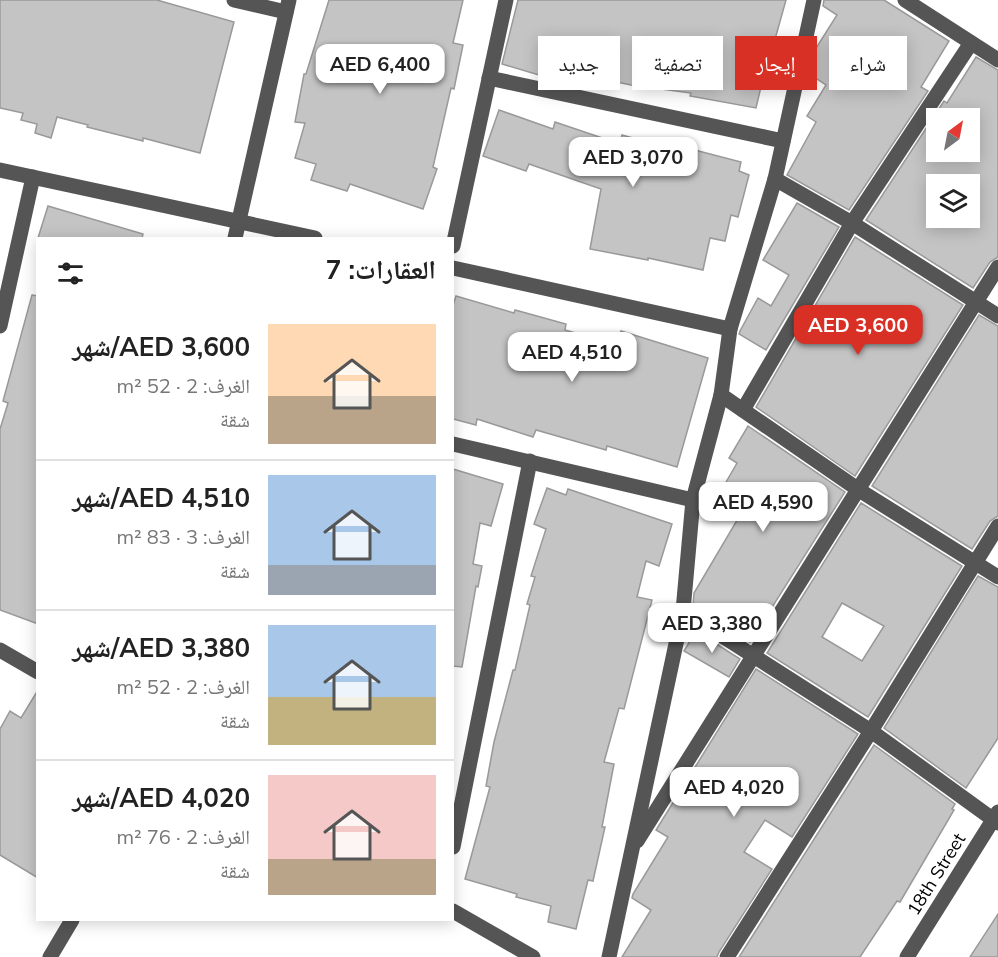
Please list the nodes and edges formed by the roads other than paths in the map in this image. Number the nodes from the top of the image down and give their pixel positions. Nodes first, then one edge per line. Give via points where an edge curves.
1 (234, 0) edge
2 (506, 0) edge
3 (814, 0) edge
4 (905, 0) edge
5 (288, 6) edge
6 (971, 43) junction
7 (998, 60) edge
8 (489, 78) junction
9 (783, 141) junction
10 (0, 170) edge
11 (33, 177) junction
12 (775, 179) junction
13 (238, 222) junction
14 (852, 223) junction
15 (235, 237) edge
16 (310, 237) edge
17 (454, 241) edge
18 (998, 267) edge
19 (454, 268) edge
20 (977, 301) junction
21 (998, 316) edge
22 (0, 326) edge
23 (730, 329) junction
24 (720, 395) junction
25 (743, 410) junction
26 (454, 444) edge
27 (530, 461) junction
28 (859, 490) junction
29 (693, 500) junction
30 (998, 526) edge
31 (974, 563) junction
32 (998, 577) edge
33 (683, 611) junction
34 (0, 650) edge
35 (755, 656) junction
36 (36, 671) edge
37 (871, 731) junction
38 (996, 818) edge
39 (454, 843) edge
40 (632, 850) junction
41 (454, 912) edge
42 (71, 921) edge
43 (50, 957) edge
44 (533, 957) edge
45 (609, 957) edge
46 (727, 957) edge
47 (907, 957) edge

1 - 5 street
2 - 8 street
3 - 9 street
4 - 6 street
5 - 13 street
6 - 7 street
6 - 14 street
8 - 9 street
8 - 17 street
9 - 12 street
10 - 11 street
11 - 13 street
11 - 22 street
12 - 14 street
12 - 23 street
13 - 15 street
13 - 16 street
14 - 20 street
14 - 25 street
18 - 20 street
19 - 23 street
20 - 21 street
20 - 28 street
23 - 24 street
24 - 25 street
24 - 29 street
25 - 28 street
26 - 27 street
27 - 29 street
27 - 39 street
28 - 31 street
28 - 35 street
29 - 33 street
30 - 31 street
31 - 32 street
31 - 37 street
33 - 35 street
33 - 40 street
34 - 36 street
35 - 37 street
35 - 40 street
37 - 38 street
37 - 46 street
38 - 47 street, 18th Street
40 - 45 street
41 - 44 street
42 - 43 street

